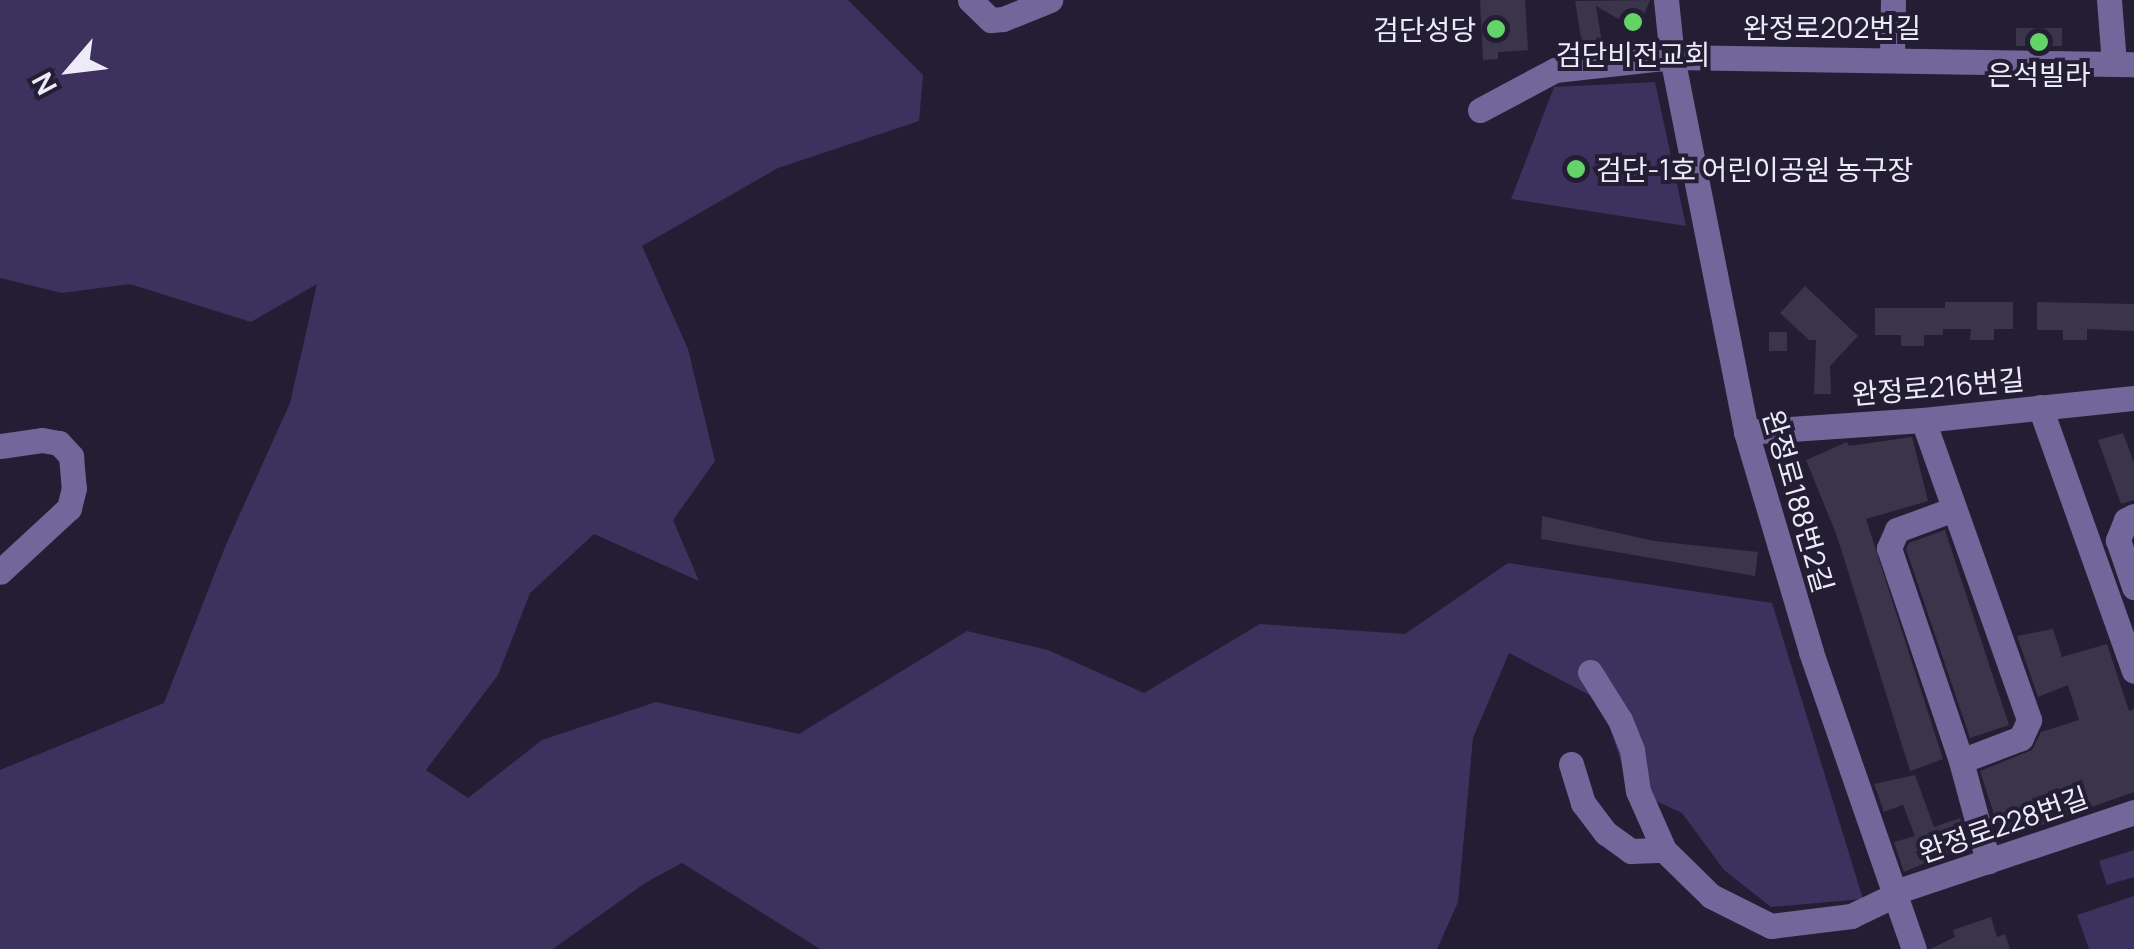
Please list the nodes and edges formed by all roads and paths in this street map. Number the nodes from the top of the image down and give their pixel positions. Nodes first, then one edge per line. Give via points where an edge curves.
1 (970, 0) edge
2 (1050, 0) edge
3 (1666, 0) edge
4 (1892, 0) edge
5 (2109, 0) edge
6 (1672, 56) junction
7 (1892, 57) junction
8 (2124, 63) edge
9 (1480, 110) dead end
10 (2134, 398) edge
11 (2040, 407) junction
12 (1924, 420) junction
13 (1746, 432) junction
14 (0, 446) edge
15 (1954, 510) junction
16 (2134, 516) edge
17 (2118, 540) junction
18 (2092, 554) junction
19 (0, 572) edge
20 (2134, 587) edge
21 (2134, 671) edge
22 (1590, 672) dead end
23 (1961, 761) junction
24 (1571, 764) dead end
25 (2134, 812) edge
26 (1664, 850) junction
27 (1988, 860) junction
28 (1892, 894) junction
29 (1914, 949) edge

1 - 2 street via 991,20
3 - 6 street, 완정로188번2길
4 - 7 street
5 - 8 street
6 - 7 street, 완정로202번길
6 - 9 street, 완정로202번길 via 1555,70
6 - 13 street, 완정로188번2길
7 - 8 street, 완정로202번길
10 - 11 street, 완정로216번길
11 - 12 street, 완정로216번길
11 - 18 street
12 - 13 street, 완정로216번길
12 - 15 street
13 - 28 street, 완정로188번2길
14 - 19 street via 59,443 71,456 74,488 70,508
15 - 23 street via 1897,530 1889,548
15 - 23 street via 2029,720 2021,738
16 - 17 street
17 - 18 street
17 - 20 street
18 - 21 street
22 - 26 street via 1620,720 1638,791
23 - 27 street
24 - 26 street via 1583,803 1606,833 1631,851
25 - 27 street, 완정로228번길
26 - 28 street, 완정로228번길 via 1711,896 1771,926 1851,916
27 - 28 street, 완정로228번길
28 - 29 street, 완정로188번2길

